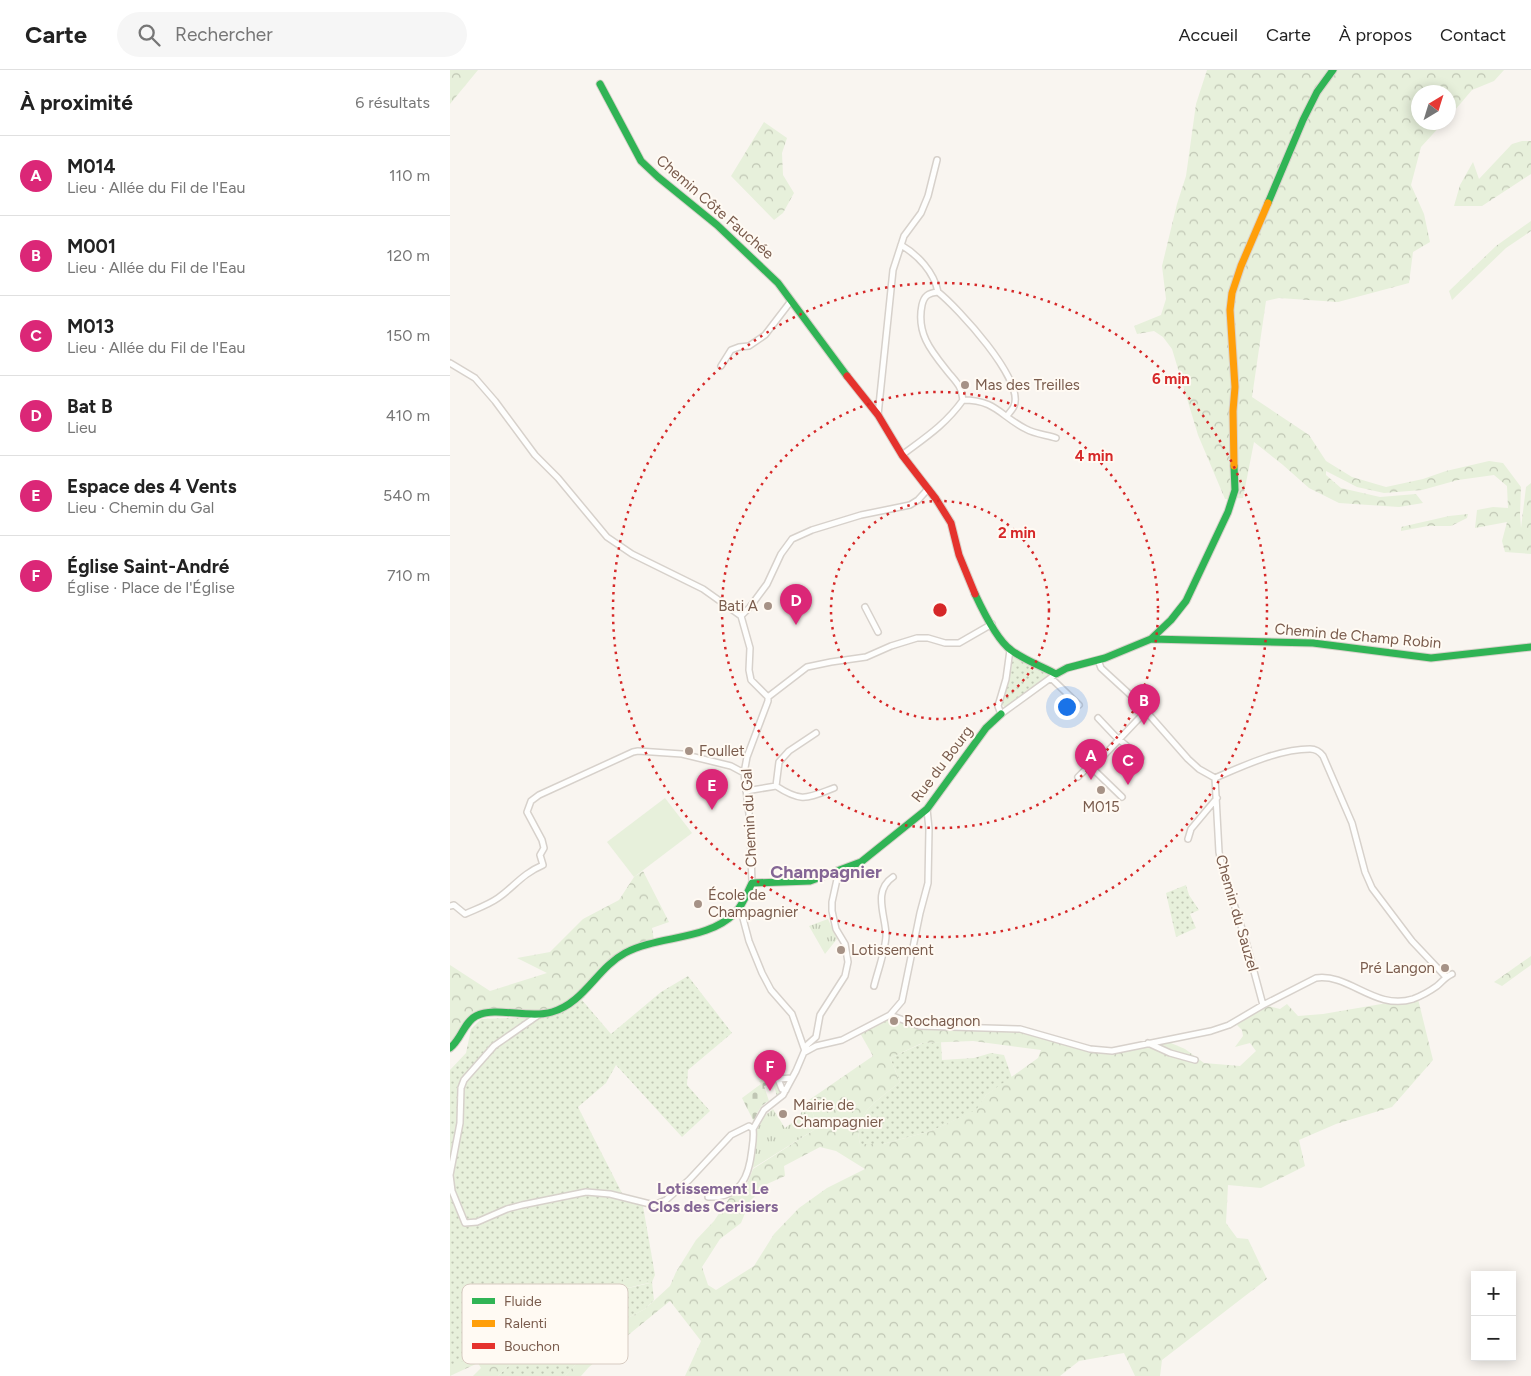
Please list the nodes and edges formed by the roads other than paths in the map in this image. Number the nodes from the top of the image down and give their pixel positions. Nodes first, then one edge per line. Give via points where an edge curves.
1 (1333, 70) edge
2 (600, 84) dead end
3 (937, 160) dead end
4 (901, 246) junction
5 (938, 292) junction
6 (791, 301) junction
7 (450, 363) edge
8 (721, 366) dead end
9 (963, 400) junction
10 (878, 415) junction
11 (1007, 416) junction
12 (1056, 438) dead end
13 (902, 455) junction
14 (928, 489) junction
15 (865, 607) dead end
16 (741, 616) junction
17 (992, 624) junction
18 (878, 632) dead end
19 (1151, 639) junction
20 (1531, 647) edge
21 (1010, 650) junction
22 (1098, 660) junction
23 (1054, 676) junction
24 (768, 697) junction
25 (1079, 705) dead end
26 (1146, 711) junction
27 (1001, 714) junction
28 (1098, 718) dead end
29 (816, 732) dead end
30 (1120, 740) junction
31 (1141, 758) dead end
32 (1092, 768) junction
33 (744, 773) junction
34 (1078, 777) dead end
35 (1214, 778) junction
36 (776, 786) junction
37 (834, 788) dead end
38 (746, 791) junction
39 (1122, 797) dead end
40 (1217, 798) junction
41 (927, 809) junction
42 (1188, 839) dead end
43 (839, 870) junction
44 (893, 877) dead end
45 (752, 883) junction
46 (450, 906) edge
47 (740, 907) junction
48 (874, 986) dead end
49 (1263, 1005) junction
50 (540, 1014) junction
51 (890, 1016) junction
52 (814, 1040) junction
53 (1147, 1043) junction
54 (816, 1046) junction
55 (450, 1048) edge
56 (805, 1052) junction
57 (1195, 1060) dead end
58 (792, 1078) junction
59 (786, 1090) junction
60 (753, 1129) junction
61 (708, 1196) dead end

1 - 19 street via 1317,92 1304,120 1232,293 1236,471 1233,500 1186,601
2 - 6 street, Chemin Côte Fauchée via 641,160 766,271
3 - 4 street via 921,213 904,236
4 - 5 street via 922,261
4 - 10 street via 894,270
5 - 9 street via 931,292 923,300 920,312 923,334 927,346 960,387
5 - 11 street via 1000,362 1015,397 1014,406
6 - 8 street via 765,335 749,346 732,350
6 - 10 street, Chemin Côte Fauchée
7 - 16 street via 475,378 535,455 607,537 632,554 703,589
9 - 11 street via 992,405
9 - 13 street via 947,420
10 - 13 street, Chemin Côte Fauchée
11 - 12 street via 1027,430
13 - 14 street, Chemin Côte Fauchée
14 - 16 street via 910,505 861,515 792,539 767,584
14 - 17 street, Chemin Côte Fauchée via 951,523 971,585
15 - 18 street
16 - 24 street via 750,648 751,680
17 - 21 street, Chemin Côte Fauchée
17 - 24 street via 959,643 917,638 866,657 807,667
19 - 20 street, Chemin de Champ Robin via 1313,643 1431,658
19 - 22 street
21 - 23 street
21 - 27 street via 998,706
22 - 23 street via 1067,668
22 - 26 street via 1101,668
23 - 25 street
23 - 27 street
24 - 33 street, Chemin du Gal
26 - 30 street
26 - 35 street via 1199,770
27 - 41 street, Rue du Bourg via 990,723
28 - 30 street
29 - 36 street via 778,762
30 - 31 street
30 - 32 street
32 - 34 street via 1088,767
32 - 39 street
33 - 38 street, Chemin du Gal
33 - 46 street via 731,766 682,754 634,752 531,801 527,812 542,840 544,848 540,856 543,865 523,875 496,900 465,914 454,905
35 - 40 street, Chemin du Sauzel
35 - 49 street via 1267,758 1310,749 1319,751 1352,823 1372,888 1412,941 1449,975 1424,994 1402,1001 1374,997 1335,980 1316,978
36 - 37 street via 802,798
36 - 38 street
38 - 45 street, Chemin du Gal
40 - 42 street via 1191,829
40 - 49 street, Chemin du Sauzel via 1222,867
41 - 43 street, Rue du Bourg via 861,862
41 - 51 street via 928,883 903,998
43 - 45 street, Rue du Bourg via 810,880
43 - 52 street via 832,911 836,928 845,944 848,962 845,976 820,1015
44 - 48 street via 886,882 883,893 886,935
45 - 47 street
47 - 50 street via 734,914 690,935 625,952 611,962 574,1002
47 - 56 street via 762,973 771,990 792,1014
49 - 53 street via 1220,1028
50 - 55 street via 478,1016
50 - 60 street via 494,1046 464,1080 461,1088 460,1123 450,1175 452,1191 465,1223 477,1222 522,1205 586,1192 659,1203 689,1180 730,1135 749,1126
51 - 53 street via 919,1026 1028,1030 1103,1051
51 - 54 street via 842,1040
52 - 54 street
52 - 56 street via 807,1045
53 - 57 street
54 - 56 street
56 - 58 street
58 - 59 street
58 - 59 street via 778,1079 782,1089
59 - 60 street via 764,1110
60 - 61 street via 749,1169 743,1183 718,1197

